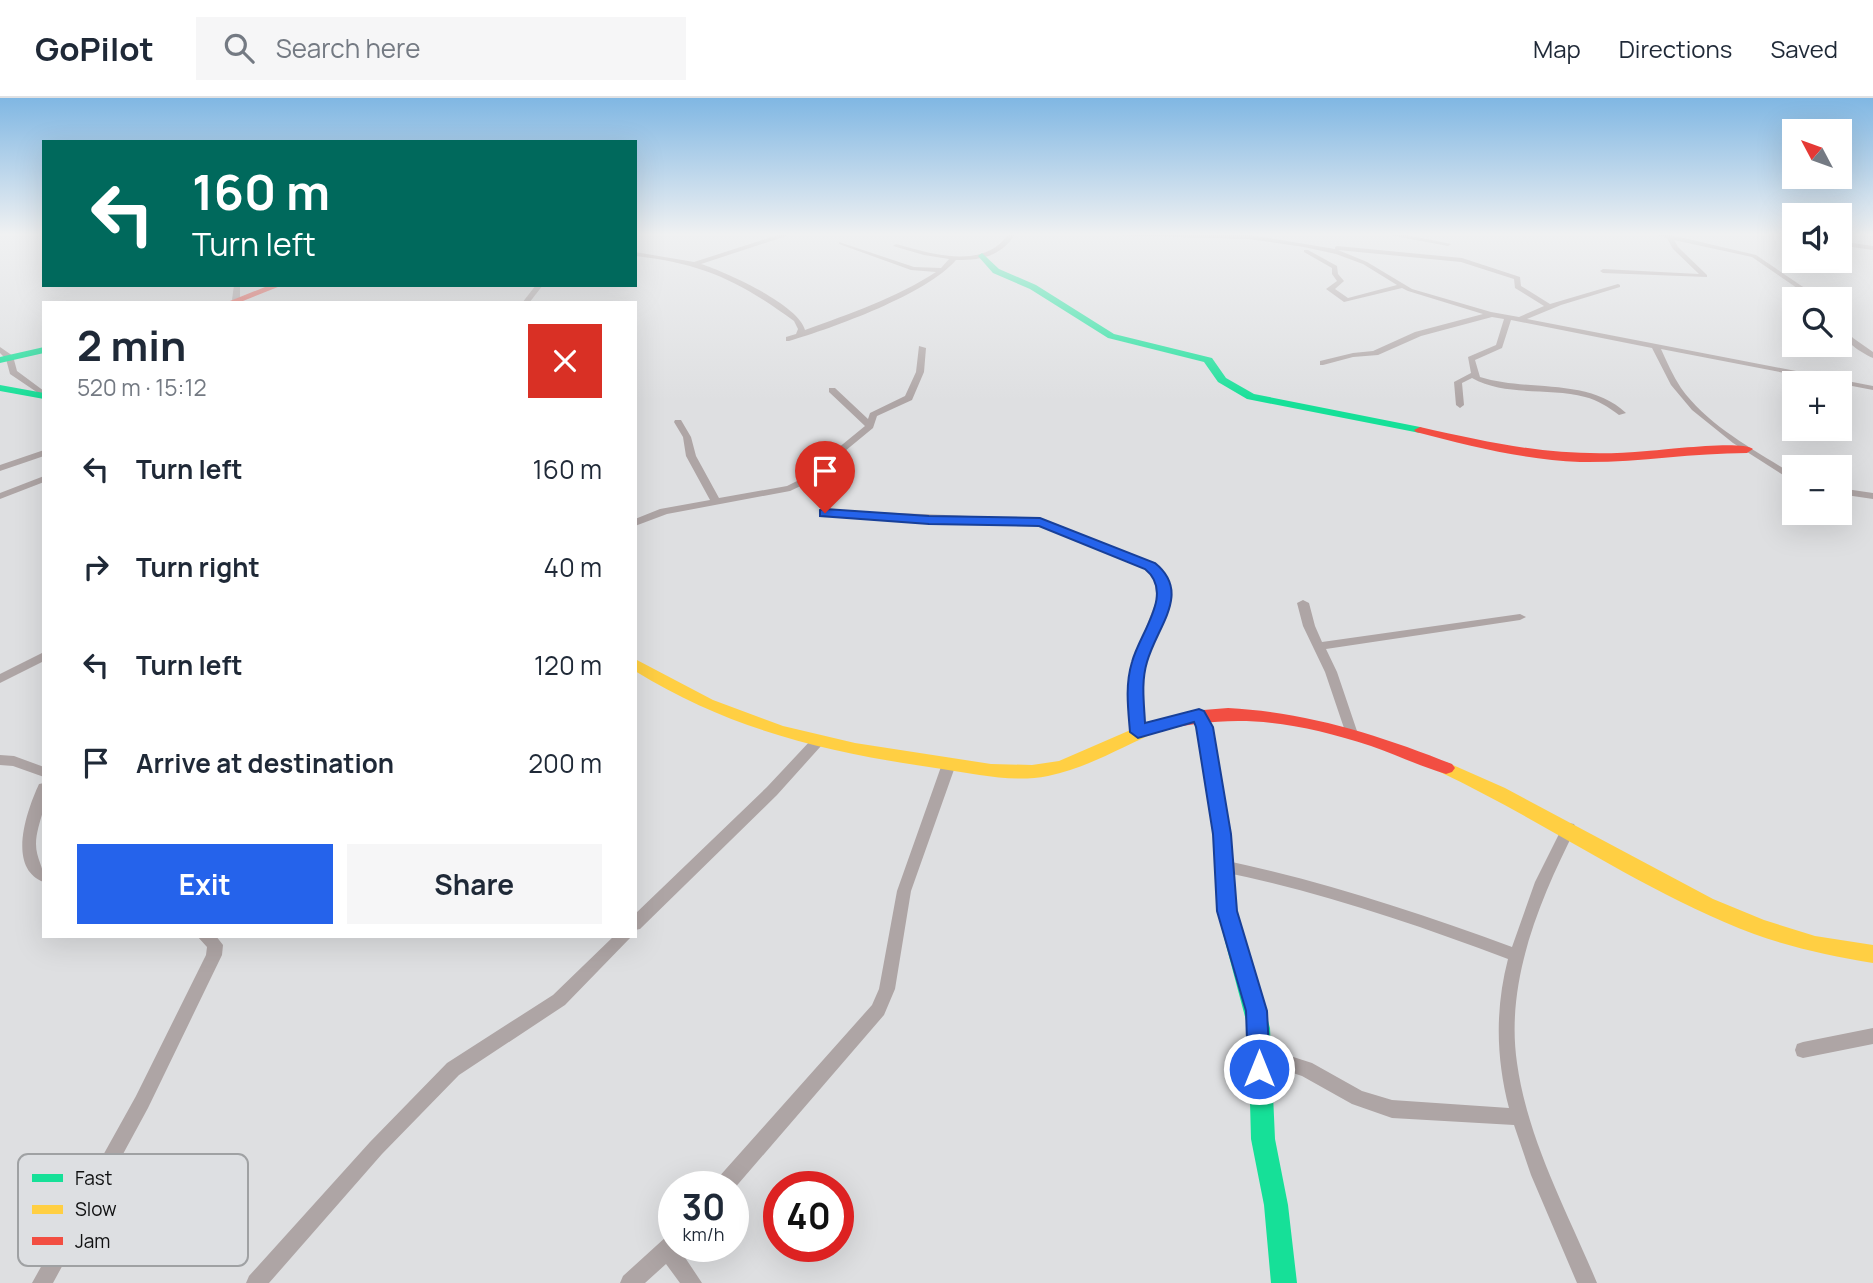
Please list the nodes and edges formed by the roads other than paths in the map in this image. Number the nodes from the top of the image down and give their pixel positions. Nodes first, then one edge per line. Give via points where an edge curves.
1 (262, 290) edge
2 (754, 290) edge
3 (909, 290) edge
4 (1036, 290) edge
5 (1332, 290) edge
6 (1384, 290) edge
7 (1415, 290) edge
8 (1522, 290) edge
9 (1604, 290) edge
10 (233, 299) edge
11 (1550, 307) junction
12 (1490, 314) junction
13 (1508, 318) junction
14 (1518, 320) junction
15 (799, 335) junction
16 (789, 339) dead end
17 (1852, 341) edge
18 (922, 348) dead end
19 (1656, 348) junction
20 (42, 350) edge
21 (4, 356) edge
22 (1873, 356) edge
23 (1323, 363) dead end
24 (1473, 375) junction
25 (0, 388) edge
26 (1873, 388) edge
27 (832, 390) dead end
28 (42, 394) edge
29 (42, 396) edge
30 (1460, 405) dead end
31 (1622, 413) dead end
32 (678, 422) dead end
33 (870, 426) junction
34 (1747, 449) junction
35 (42, 454) edge
36 (0, 468) edge
37 (1782, 471) edge
38 (42, 480) edge
39 (1852, 493) edge
40 (0, 496) edge
41 (1873, 496) edge
42 (716, 502) junction
43 (825, 513) dead end
44 (637, 522) edge
45 (1303, 603) dead end
46 (1520, 617) dead end
47 (1319, 646) junction
48 (42, 657) edge
49 (637, 665) edge
50 (0, 679) edge
51 (1199, 715) junction
52 (1138, 732) junction
53 (1352, 734) junction
54 (816, 743) junction
55 (0, 760) edge
56 (949, 764) junction
57 (42, 771) edge
58 (42, 795) edge
59 (1570, 828) junction
60 (1223, 866) junction
61 (42, 875) edge
62 (637, 922) edge
63 (207, 938) edge
64 (622, 938) edge
65 (1873, 954) edge
66 (1516, 955) junction
67 (1873, 1036) edge
68 (1803, 1050) dead end
69 (1259, 1054) junction
70 (1519, 1117) junction
71 (113, 1154) edge
72 (737, 1171) edge
73 (658, 1259) edge
74 (680, 1262) edge
75 (51, 1266) edge
76 (42, 1283) edge
77 (256, 1283) edge
78 (631, 1283) edge
79 (692, 1283) edge
80 (1284, 1283) edge
81 (1587, 1283) edge

1 - 10 street
2 - 15 street via 801,324
3 - 15 street
4 - 34 street via 1116,339 1208,360 1222,380 1252,397 1546,457
5 - 6 street via 1347,300
7 - 12 street
8 - 11 street
9 - 11 street
11 - 14 street
12 - 13 street
12 - 23 street via 1418,334 1375,354
13 - 14 street
13 - 24 street via 1499,346 1473,357
14 - 19 street
15 - 16 street
17 - 22 street
18 - 33 street via 920,372 909,398 874,414
19 - 26 street
19 - 34 street via 1683,396
20 - 21 street
21 - 28 street via 13,372
24 - 30 street via 1458,383
24 - 31 street via 1503,385 1602,398
25 - 29 street
27 - 33 street
32 - 42 street
33 - 42 street via 795,486
34 - 37 street
35 - 36 street
38 - 40 street
39 - 41 street
42 - 44 street via 664,511
43 - 52 street via 1040,522 1158,571 1166,588 1139,661 1135,687
45 - 47 street
46 - 47 street
47 - 53 street
48 - 50 street
49 - 54 street via 679,692
51 - 52 street
51 - 53 street via 1256,715
51 - 60 street via 1209,745
52 - 56 street via 1082,761 1047,770 1006,772
53 - 59 street via 1442,766
54 - 56 street
54 - 62 street via 772,792
55 - 57 street
56 - 72 street via 904,891 887,989 878,1010
58 - 61 street via 30,828 29,849 33,868
59 - 65 street via 1746,923 1811,946
59 - 66 street via 1548,866
60 - 66 street via 1349,897
60 - 69 street via 1227,911 1256,1011
63 - 71 street via 215,945 214,956
64 - 77 street via 559,1000 453,1069
66 - 70 street via 1507,1059
67 - 68 street
69 - 70 street via 1306,1069 1358,1098 1392,1109
69 - 80 street via 1263,1139
70 - 81 street
73 - 78 street
74 - 79 street
75 - 76 street

